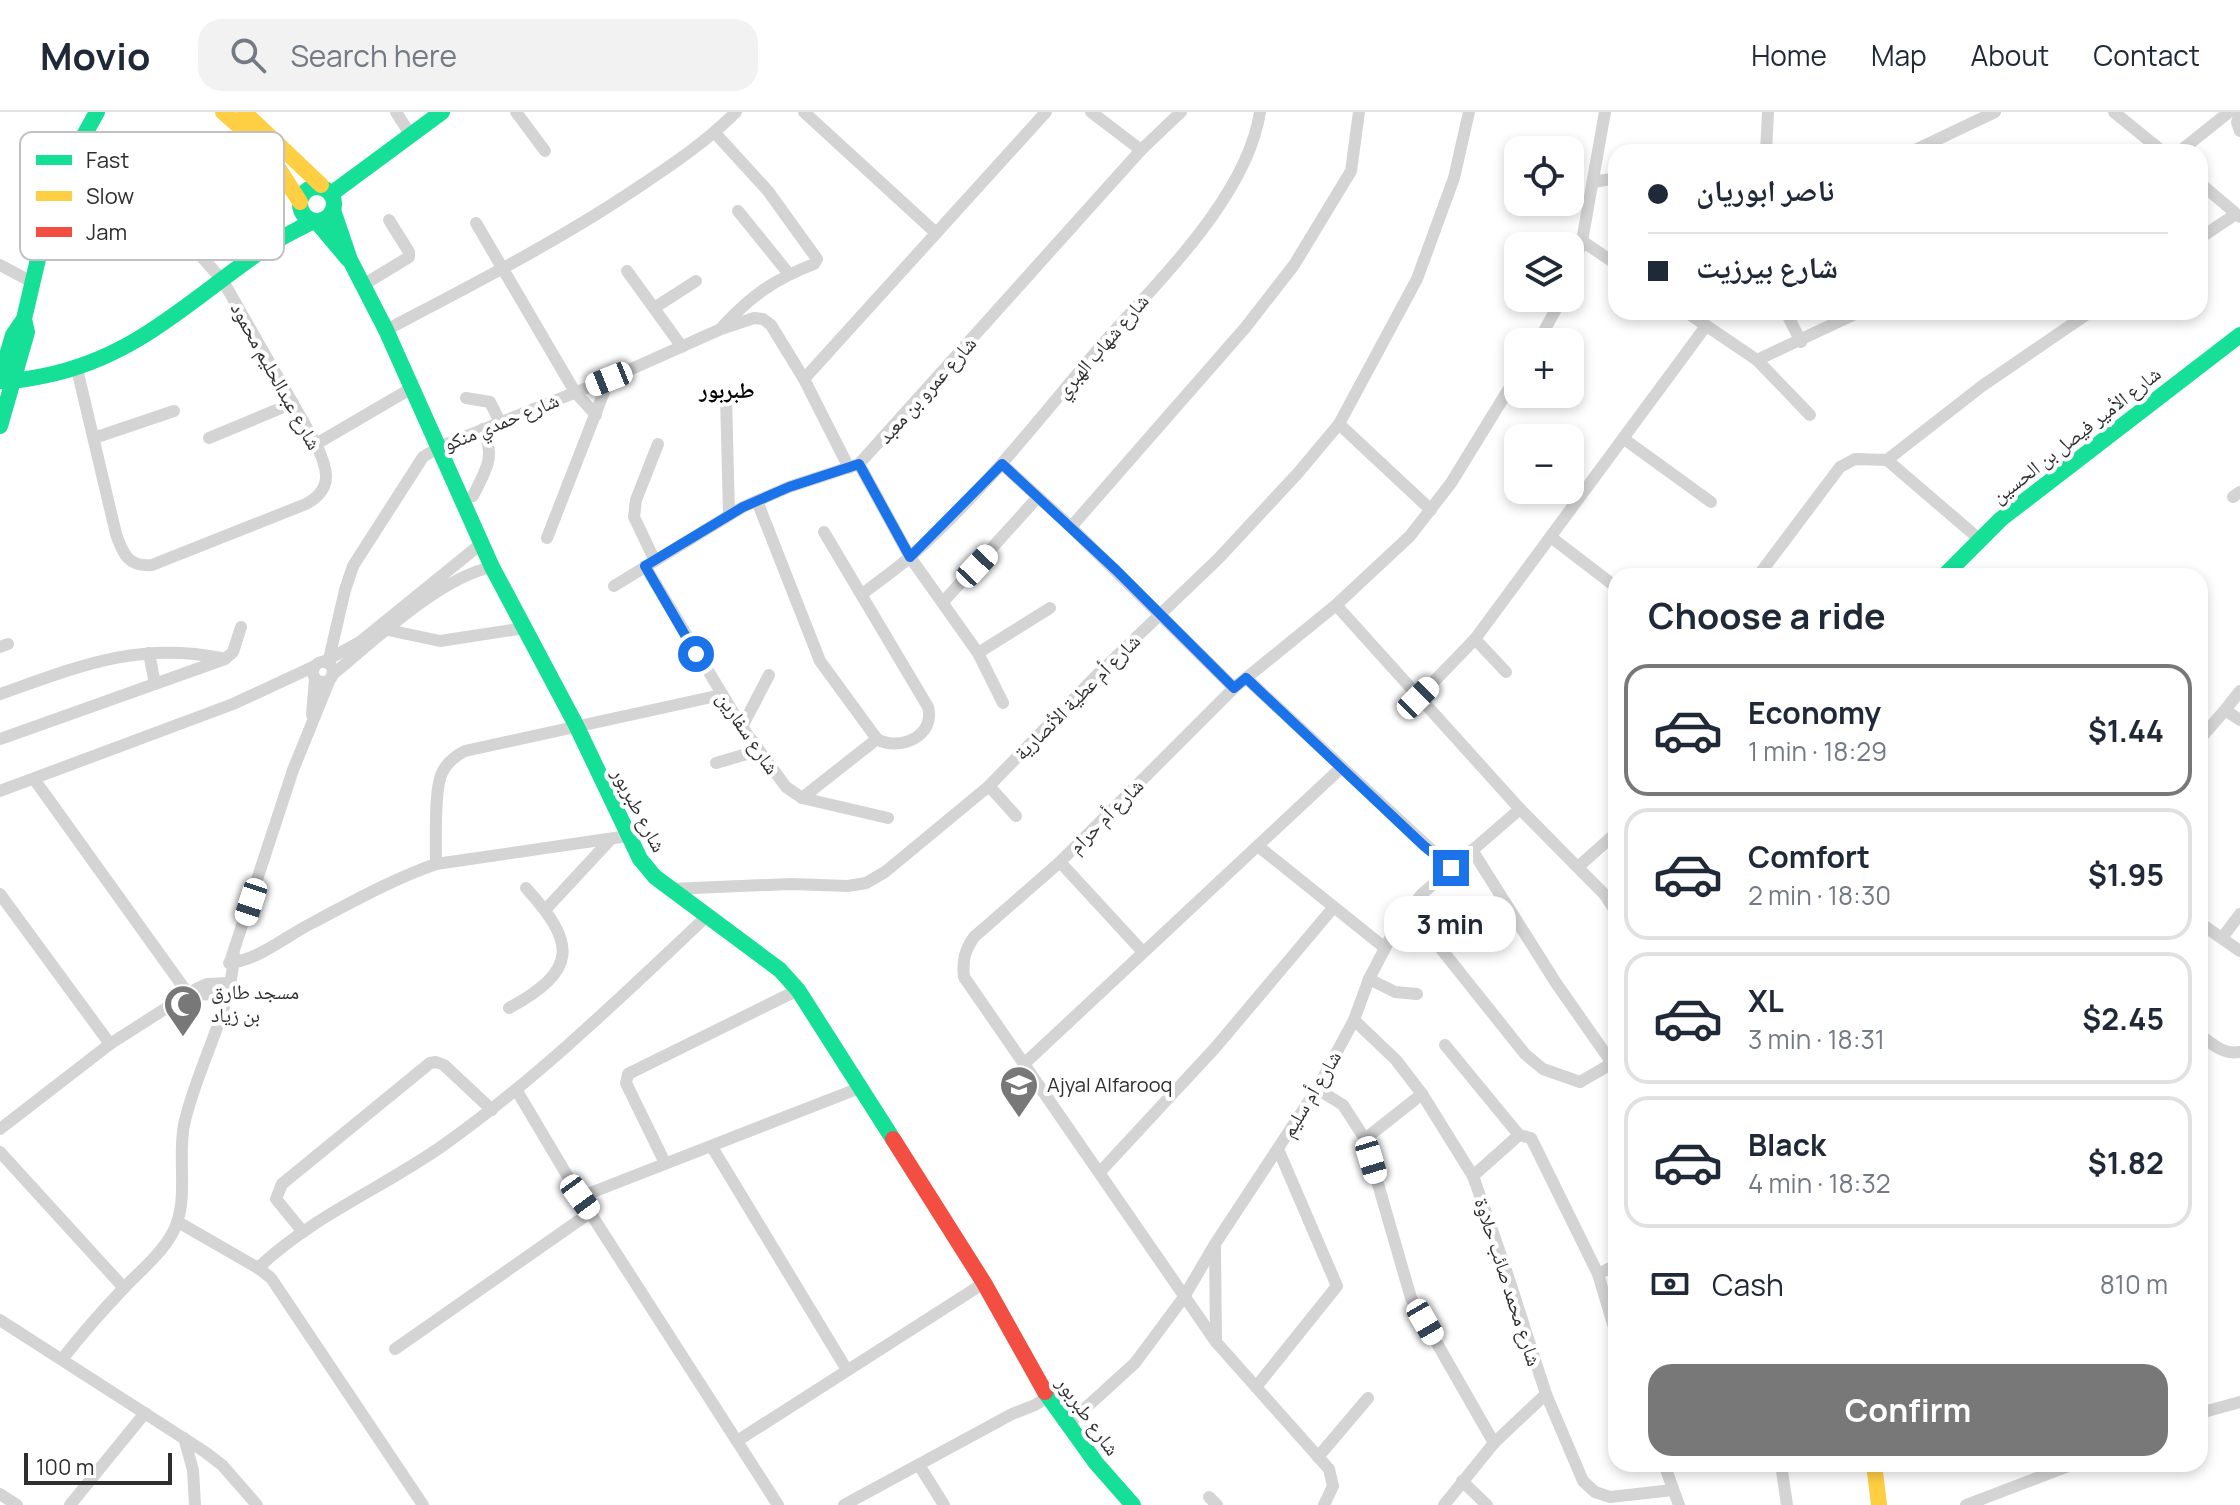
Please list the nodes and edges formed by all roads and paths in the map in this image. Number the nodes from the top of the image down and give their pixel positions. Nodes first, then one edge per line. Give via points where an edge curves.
1 (97, 112) edge
2 (223, 112) edge
3 (244, 112) edge
4 (396, 112) edge
5 (442, 112) edge
6 (516, 112) edge
7 (736, 112) edge
8 (804, 112) edge
9 (1046, 112) edge
10 (1091, 112) edge
11 (1181, 112) edge
12 (1260, 112) edge
13 (1359, 112) edge
14 (1469, 112) edge
15 (1605, 112) edge
16 (1768, 112) edge
17 (1995, 112) edge
18 (2114, 112) edge
19 (2229, 112) edge
20 (2240, 114) edge
21 (2240, 131) edge
22 (86, 132) edge
23 (247, 132) edge
24 (268, 132) edge
25 (715, 133) junction
26 (410, 134) junction
27 (1766, 144) edge
28 (1928, 144) edge
29 (2153, 144) edge
30 (2189, 144) edge
31 (284, 149) edge
32 (1141, 150) junction
33 (545, 151) dead end
34 (284, 171) edge
35 (1608, 179) edge
36 (1594, 182) junction
37 (2208, 190) edge
38 (328, 196) junction
39 (738, 211) dead end
40 (308, 213) junction
41 (2238, 216) edge
42 (389, 220) dead end
43 (476, 223) dead end
44 (1584, 232) edge
45 (284, 233) edge
46 (936, 233) junction
47 (2208, 233) edge
48 (1584, 242) edge
49 (1608, 259) edge
50 (37, 260) edge
51 (205, 260) edge
52 (250, 260) edge
53 (350, 260) junction
54 (0, 265) edge
55 (504, 268) junction
56 (627, 271) dead end
57 (789, 274) junction
58 (223, 281) junction
59 (696, 281) dead end
60 (32, 282) junction
61 (363, 285) junction
62 (654, 308) junction
63 (1697, 320) edge
64 (1790, 320) edge
65 (1844, 320) edge
66 (2070, 320) edge
67 (1706, 326) junction
68 (721, 329) junction
69 (386, 330) junction
70 (2240, 335) edge
71 (1801, 342) junction
72 (682, 347) junction
73 (1757, 360) junction
74 (77, 369) junction
75 (7, 377) edge
76 (609, 379) junction
77 (804, 379) junction
78 (412, 388) junction
79 (575, 392) junction
80 (726, 396) dead end
81 (1504, 396) edge
82 (466, 398) dead end
83 (293, 403) junction
84 (174, 411) dead end
85 (596, 415) junction
86 (1810, 415) dead end
87 (500, 422) junction
88 (1339, 424) junction
89 (0, 426) edge
90 (483, 429) junction
91 (94, 438) junction
92 (209, 438) dead end
93 (1624, 439) junction
94 (316, 444) junction
95 (658, 444) dead end
96 (439, 447) junction
97 (1887, 460) junction
98 (1002, 464) junction
99 (854, 466) junction
100 (473, 496) dead end
101 (1038, 497) junction
102 (757, 501) junction
103 (1711, 502) dead end
104 (1431, 510) junction
105 (729, 515) junction
106 (1071, 527) junction
107 (824, 532) dead end
108 (547, 538) dead end
109 (1552, 538) junction
110 (1978, 538) junction
111 (482, 543) junction
112 (910, 557) junction
113 (650, 564) junction
114 (492, 567) junction
115 (1764, 568) edge
116 (1951, 568) edge
117 (1608, 581) edge
118 (614, 586) dead end
119 (862, 594) junction
120 (943, 602) junction
121 (1336, 605) junction
122 (1050, 608) dead end
123 (1161, 614) junction
124 (241, 627) dead end
125 (525, 628) junction
126 (388, 630) junction
127 (1475, 639) junction
128 (149, 653) junction
129 (978, 653) junction
130 (225, 659) junction
131 (319, 669) junction
132 (1506, 672) dead end
133 (769, 675) dead end
134 (331, 677) junction
135 (1246, 678) junction
136 (155, 684) junction
137 (1234, 688) junction
138 (2240, 691) edge
139 (0, 694) edge
140 (721, 695) junction
141 (1418, 698) junction
142 (1003, 703) dead end
143 (2225, 710) junction
144 (2240, 720) edge
145 (312, 722) junction
146 (576, 725) junction
147 (742, 727) junction
148 (2208, 730) edge
149 (0, 739) edge
150 (877, 739) junction
151 (757, 751) junction
152 (716, 763) dead end
153 (1341, 768) junction
154 (34, 779) junction
155 (989, 786) junction
156 (0, 791) edge
157 (802, 798) junction
158 (1520, 809) junction
159 (1016, 816) dead end
160 (888, 818) dead end
161 (628, 836) junction
162 (611, 839) junction
163 (1608, 840) edge
164 (1258, 846) junction
165 (1472, 850) junction
166 (1060, 862) junction
167 (436, 864) junction
168 (1578, 867) junction
169 (1451, 868) junction
170 (526, 888) dead end
171 (670, 889) junction
172 (0, 894) edge
173 (1608, 900) edge
174 (1333, 908) junction
175 (546, 909) junction
176 (1410, 910) junction
177 (5, 914) edge
178 (2240, 914) edge
179 (706, 917) junction
180 (2208, 928) edge
181 (2222, 938) junction
182 (1385, 948) junction
183 (2240, 951) edge
184 (1143, 952) junction
185 (232, 960) junction
186 (1369, 979) junction
187 (224, 989) junction
188 (798, 990) junction
189 (1417, 994) dead end
190 (190, 995) junction
191 (509, 1008) dead end
192 (1354, 1020) junction
193 (2208, 1041) edge
194 (110, 1044) junction
195 (1445, 1045) dead end
196 (2240, 1052) edge
197 (1608, 1054) edge
198 (1025, 1063) junction
199 (1608, 1066) edge
200 (862, 1087) junction
201 (1317, 1089) junction
202 (517, 1091) junction
203 (1422, 1094) junction
204 (492, 1110) junction
205 (0, 1129) edge
206 (1525, 1137) junction
207 (1365, 1139) junction
208 (712, 1147) junction
209 (1278, 1149) junction
210 (0, 1152) edge
211 (665, 1163) junction
212 (1100, 1172) junction
213 (1473, 1176) junction
214 (580, 1197) junction
215 (591, 1212) junction
216 (178, 1222) junction
217 (303, 1232) junction
218 (1215, 1244) junction
219 (258, 1268) junction
220 (1608, 1269) edge
221 (1598, 1274) junction
222 (984, 1283) junction
223 (124, 1288) junction
224 (1184, 1297) junction
225 (1608, 1307) edge
226 (0, 1320) edge
227 (1216, 1342) junction
228 (395, 1349) dead end
229 (63, 1358) junction
230 (847, 1370) junction
231 (1256, 1387) junction
232 (1049, 1391) junction
233 (1546, 1394) junction
234 (1368, 1398) dead end
235 (2240, 1402) edge
236 (2208, 1411) edge
237 (145, 1413) junction
238 (1073, 1424) junction
239 (184, 1438) junction
240 (737, 1441) junction
241 (1494, 1443) junction
242 (1318, 1457) junction
243 (919, 1465) junction
244 (1667, 1472) edge
245 (1782, 1472) edge
246 (1875, 1472) edge
247 (2053, 1472) edge
248 (1462, 1481) junction
249 (1673, 1490) junction
250 (0, 1494) edge
251 (1132, 1504) edge
252 (17, 1505) edge
253 (70, 1505) edge
254 (195, 1505) edge
255 (257, 1505) edge
256 (423, 1505) edge
257 (778, 1505) edge
258 (844, 1505) edge
259 (944, 1505) edge
260 (1324, 1505) edge
261 (1444, 1505) edge
262 (1487, 1505) edge
263 (1679, 1505) edge
264 (1787, 1505) edge
265 (1879, 1505) edge
266 (1966, 1505) edge

1 - 22 street
2 - 23 street, شارع طبربور
3 - 24 street, شارع طبربور
4 - 26 street
5 - 26 street
6 - 33 street
7 - 25 street
8 - 46 street
9 - 46 street
10 - 32 street
11 - 32 street, شارع عمرو بن معبد
12 - 98 street, شارع شهاب الهبري via 1250,150 1227,194
13 - 106 street via 1351,171 1294,265
14 - 88 street, شارع أم عطية الأنصارية via 1454,178 1417,279
15 - 36 street
16 - 27 street
17 - 28 street
18 - 29 street
19 - 30 street
20 - 21 street
25 - 55 street via 570,231
25 - 57 street via 815,253 814,264
26 - 38 street
31 - 38 street, شارع طبربور
32 - 99 street, شارع عمرو بن معبد
34 - 40 street, شارع طبربور
35 - 36 street
36 - 44 street
37 - 41 street
38 - 40 street via 324,219
38 - 40 street via 307,190
38 - 53 street, شارع طبربور
39 - 57 street
40 - 45 street
40 - 53 street, شارع طبربور
41 - 47 street
42 - 61 street via 409,257
43 - 55 street
46 - 77 street
48 - 49 street
50 - 60 street
51 - 58 street, شارع عبدالحليم محمود
52 - 58 street
53 - 61 street, شارع طبربور
54 - 60 street
55 - 69 street
55 - 79 street
56 - 62 street
57 - 68 street via 757,294
58 - 74 street via 144,337
58 - 83 street, شارع عبدالحليم محمود
59 - 62 street
60 - 75 street via 24,319 13,335
61 - 69 street, شارع طبربور
62 - 72 street
63 - 67 street
64 - 71 street
65 - 71 street
66 - 97 street
67 - 73 street
67 - 93 street
68 - 72 street, شارع حمدي منكو
68 - 77 street, شارع حمدي منكو via 763,319
69 - 78 street, شارع طبربور
70 - 110 street, شارع الأمير فيصل بن الحسين
71 - 73 street
72 - 76 street, شارع حمدي منكو
73 - 86 street
74 - 75 street
74 - 91 street, شارع عبدالحليم محمود
75 - 89 street
76 - 79 street, شارع حمدي منكو
76 - 85 street
77 - 99 street, شارع حمدي منكو
78 - 94 street
78 - 96 street, شارع طبربور
79 - 85 street
79 - 87 street, شارع حمدي منكو
80 - 105 street
81 - 104 street, شارع أم حرام
82 - 87 street via 490,402
83 - 92 street
83 - 94 street, شارع عبدالحليم محمود
84 - 91 street
85 - 108 street
87 - 90 street, شارع حمدي منكو
88 - 104 street
88 - 123 street, شارع أم عطية الأنصارية via 1253,523
90 - 96 street, شارع حمدي منكو
90 - 100 street via 490,459
91 - 94 street, شارع عبدالحليم محمود via 123,553 127,561 147,566 316,499 325,482
93 - 103 street
93 - 109 street
95 - 113 street, شارع سفارين via 634,517
96 - 111 street, شارع طبربور
96 - 131 street, شارع حمدي منكو via 423,457 353,566
97 - 110 street
97 - 115 street via 1844,463
98 - 101 street
98 - 112 street, شارع شهاب الهبري
99 - 102 street, شارع عمرو بن معبد
99 - 112 street, شارع حمدي منكو
101 - 106 street
101 - 120 street
102 - 105 street, شارع عمرو بن معبد
102 - 150 street via 820,661
104 - 121 street, شارع أم حرام
105 - 113 street, شارع عمرو بن معبد
106 - 123 street
107 - 119 street
109 - 117 street
109 - 127 street
110 - 116 street, شارع الأمير فيصل بن الحسين
111 - 114 street, شارع طبربور
111 - 131 street
112 - 119 street
112 - 120 street, شارع حمدي منكو
113 - 118 street, شارع عمرو بن معبد
113 - 140 street, شارع سفارين
114 - 125 street, شارع طبربور
114 - 126 street via 454,580
119 - 150 street via 930,714 926,728 911,740 892,744
120 - 129 street, شارع حمدي منكو
121 - 135 street, شارع أم حرام
121 - 141 street
122 - 129 street
123 - 137 street
123 - 155 street, شارع أم عطية الأنصارية
124 - 130 street via 233,652
125 - 126 street via 440,641
125 - 146 street, شارع طبربور
126 - 134 street
127 - 132 street
127 - 141 street
128 - 130 street
128 - 136 street
128 - 139 street via 95,660
129 - 142 street, شارع حمدي منكو
130 - 136 street
131 - 134 street via 321,682
131 - 145 street, شارع حمدي منكو
131 - 154 street
133 - 147 street
134 - 145 street
135 - 137 street, شارع أم حرام
135 - 153 street
136 - 149 street
137 - 166 street, شارع أم حرام
138 - 143 street
140 - 146 street
140 - 147 street, شارع سفارين
141 - 158 street
143 - 144 street
143 - 148 street
145 - 185 street
146 - 161 street, شارع طبربور
146 - 167 street via 465,751 447,764 439,779
147 - 151 street, شارع سفارين
150 - 157 street
151 - 152 street
151 - 157 street, شارع سفارين
153 - 164 street
153 - 169 street
154 - 156 street
154 - 190 street
155 - 159 street
155 - 171 street, شارع أم عطية الأنصارية via 866,883
157 - 160 street
158 - 165 street, شارع أم سليم
158 - 168 street
161 - 162 street
161 - 171 street, شارع طبربور via 649,871
162 - 167 street
162 - 175 street
163 - 168 street
164 - 174 street
164 - 184 street
165 - 169 street, شارع أم سليم
165 - 197 street
166 - 184 street
166 - 198 street, شارع أم حرام via 974,937 963,963 964,977
167 - 185 street via 251,957
168 - 173 street
169 - 176 street, شارع أم سليم
170 - 175 street
171 - 179 street, شارع طبربور
172 - 177 street
174 - 182 street
174 - 212 street via 1215,1048
175 - 191 street via 564,943 564,954 543,987
176 - 182 street, شارع أم سليم
176 - 199 street via 1543,1069 1575,1081
177 - 194 street
178 - 181 street
179 - 188 street, شارع طبربور via 780,970
179 - 202 street
180 - 181 street
181 - 183 street
182 - 186 street, شارع أم سليم
184 - 198 street
185 - 187 street
186 - 189 street via 1388,990
186 - 192 street, شارع أم سليم
187 - 190 street via 207,984
187 - 216 street via 181,1142
188 - 200 street, شارع طبربور
188 - 211 street via 628,1074 626,1083
190 - 194 street
192 - 201 street, شارع أم سليم
192 - 203 street, شارع محمد صائب حلاوة via 1387,1050
193 - 196 street
194 - 205 street
195 - 206 street
198 - 212 street, شارع أم حرام
200 - 208 street
200 - 222 street, شارع طبربور
201 - 207 street via 1343,1105
201 - 209 street, شارع أم سليم
202 - 204 street
202 - 214 street
203 - 207 street
203 - 213 street, شارع محمد صائب حلاوة
204 - 217 street
204 - 217 street via 444,1065 430,1063 282,1184 276,1199
206 - 213 street
206 - 221 street
207 - 241 street via 1411,1298
208 - 211 street
208 - 230 street
209 - 218 street, شارع أم سليم
209 - 231 street via 1337,1286
210 - 223 street
211 - 214 street
212 - 224 street, شارع أم حرام
213 - 233 street, شارع محمد صائب حلاوة
214 - 215 street
215 - 228 street
215 - 240 street
216 - 219 street
216 - 223 street via 163,1247
217 - 219 street
218 - 224 street, شارع أم سليم
218 - 227 street
219 - 256 street via 280,1290
220 - 221 street
221 - 225 street
222 - 230 street
222 - 232 street, شارع طبربور
223 - 229 street
224 - 227 street, شارع أم حرام
224 - 238 street, شارع أم سليم via 1156,1338 1097,1405
226 - 229 street
227 - 231 street, شارع أم حرام
229 - 237 street
230 - 240 street
231 - 242 street, شارع أم حرام
232 - 238 street, شارع طبربور
232 - 243 street
233 - 241 street
233 - 249 street, شارع محمد صائب حلاوة via 1587,1487 1610,1497
234 - 242 street
235 - 236 street
237 - 239 street
237 - 253 street
238 - 251 street, شارع طبربور
239 - 254 street
239 - 255 street via 222,1465
240 - 257 street
241 - 248 street
242 - 260 street via 1332,1478
243 - 258 street
243 - 259 street
244 - 249 street
245 - 264 street
246 - 265 street
247 - 266 street
248 - 261 street
248 - 262 street
249 - 263 street
250 - 252 street

